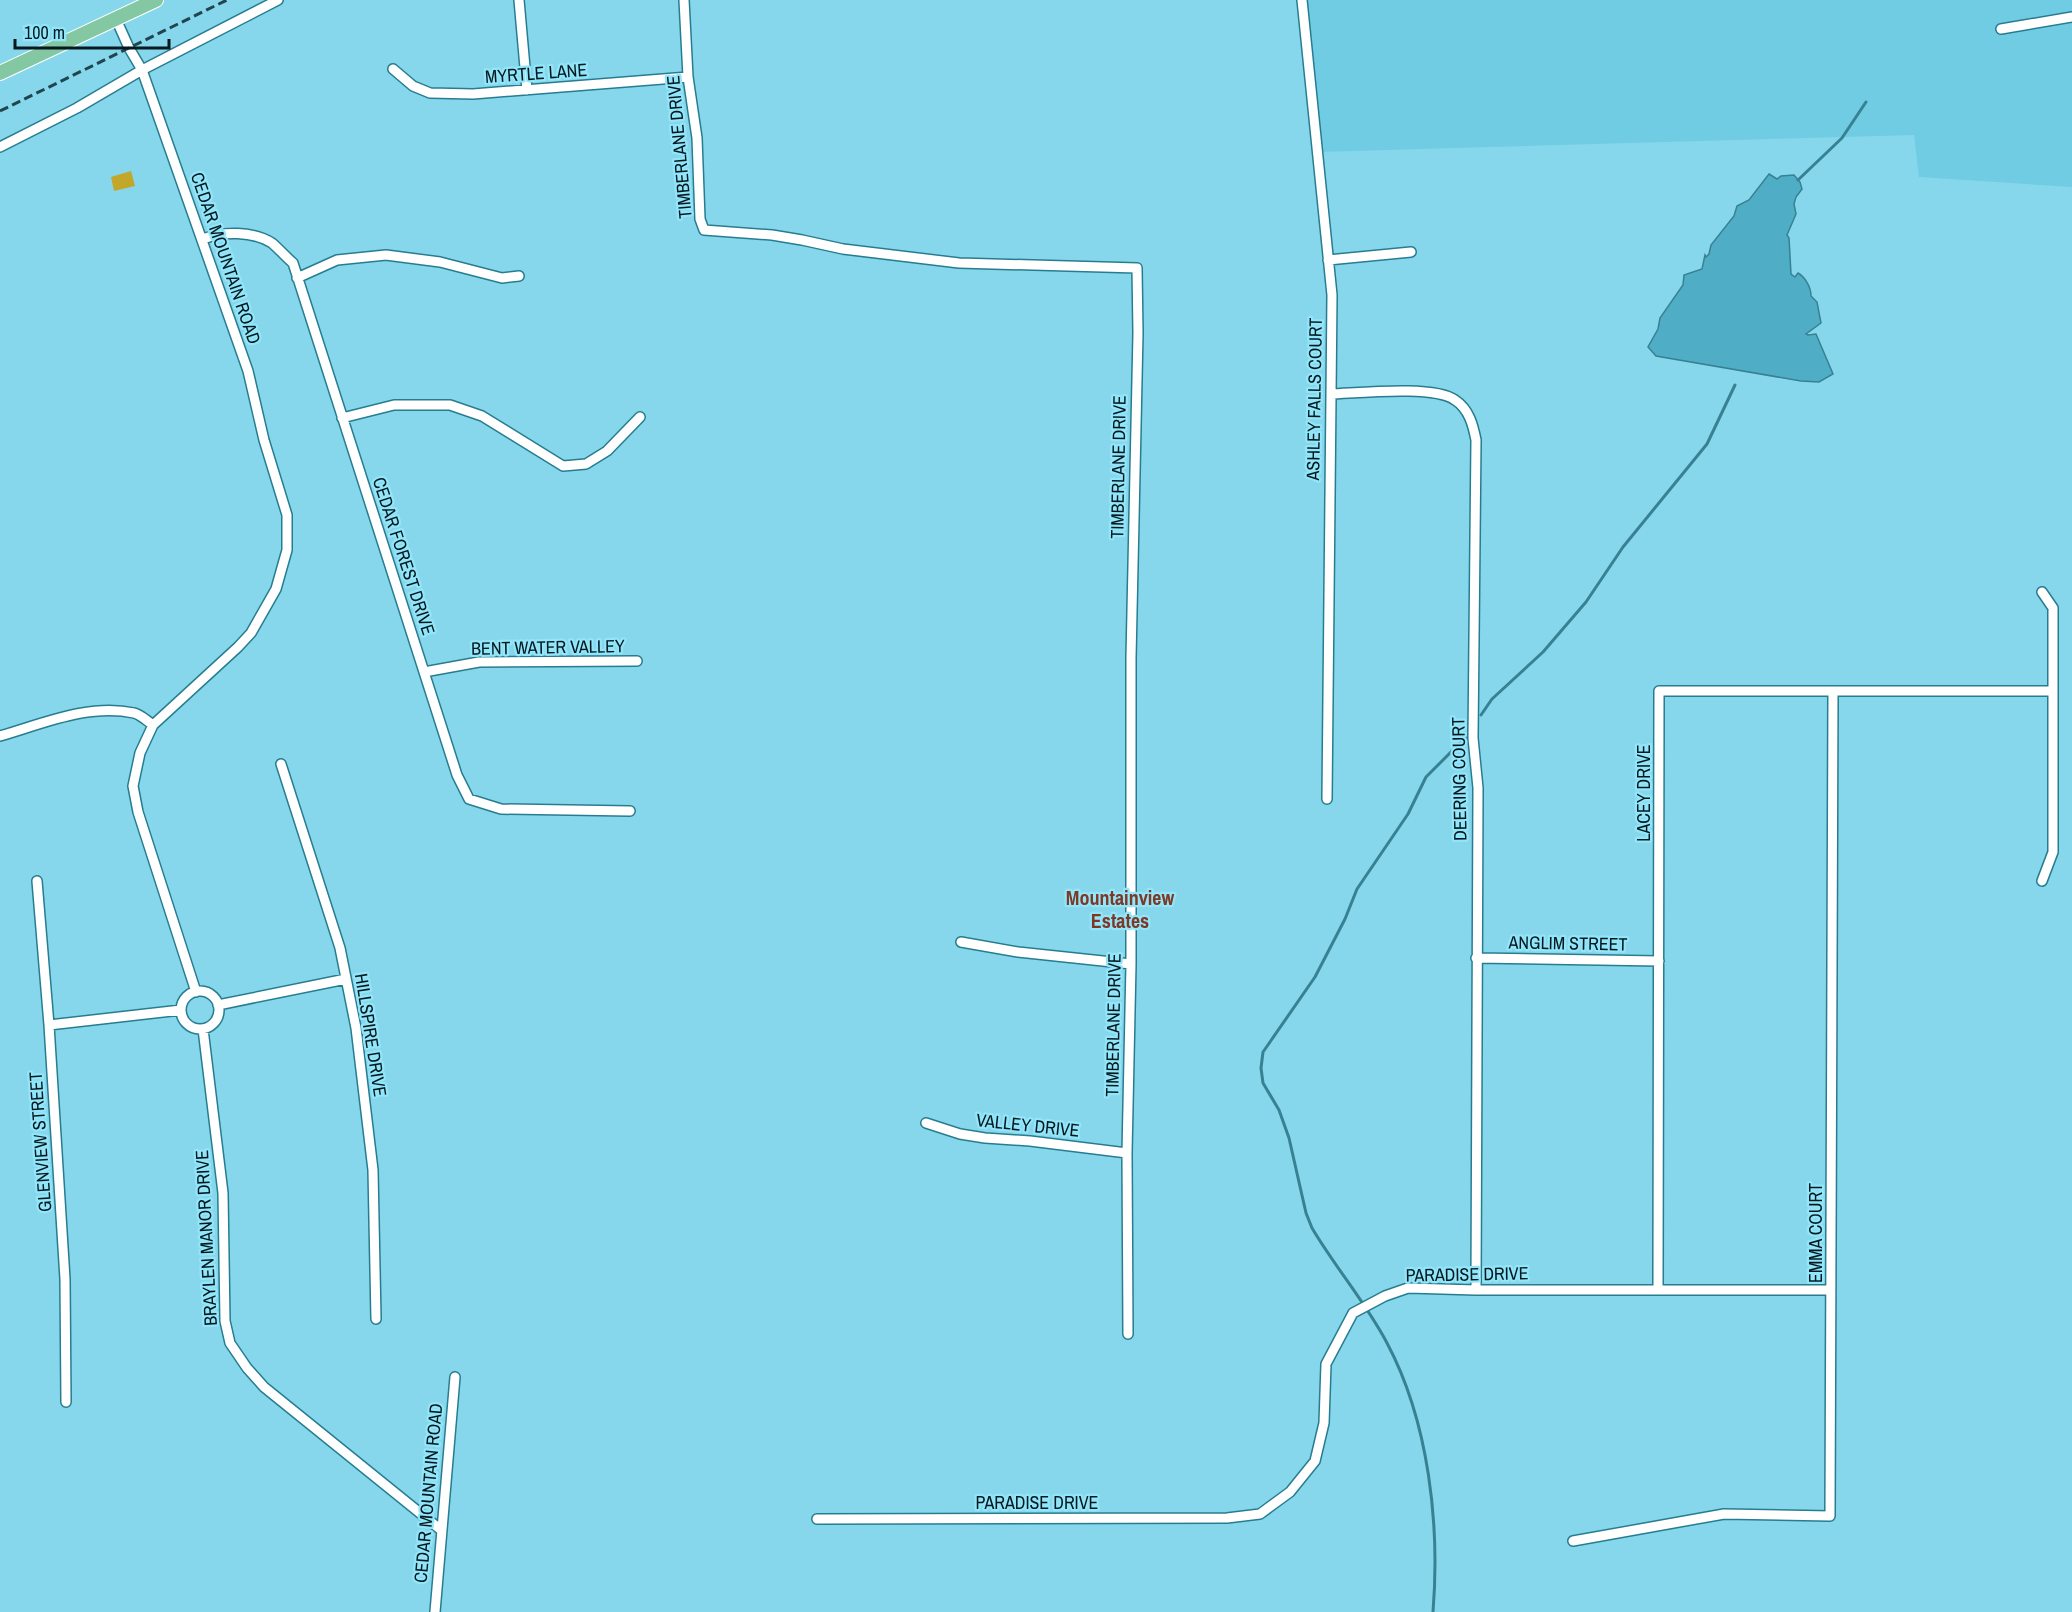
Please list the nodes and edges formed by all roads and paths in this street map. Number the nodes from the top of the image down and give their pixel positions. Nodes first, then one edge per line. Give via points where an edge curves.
1 (156, 0) edge
2 (278, 0) edge
3 (519, 0) edge
4 (684, 0) edge
5 (1302, 0) edge
6 (2072, 17) edge
7 (116, 19) junction
8 (2001, 29) dead end
9 (393, 69) dead end
10 (142, 70) junction
11 (0, 73) edge
12 (688, 77) junction
13 (527, 90) junction
14 (0, 147) edge
15 (203, 239) junction
16 (1411, 252) dead end
17 (1328, 260) junction
18 (519, 276) dead end
19 (297, 278) junction
20 (1331, 394) junction
21 (640, 417) dead end
22 (342, 418) junction
23 (2042, 592) dead end
24 (637, 661) dead end
25 (424, 672) junction
26 (2053, 691) junction
27 (1833, 692) junction
28 (153, 725) junction
29 (0, 736) edge
30 (281, 764) dead end
31 (1327, 799) dead end
32 (630, 811) dead end
33 (37, 881) dead end
34 (2042, 881) dead end
35 (961, 942) dead end
36 (1476, 958) junction
37 (1659, 961) junction
38 (1131, 964) junction
39 (346, 979) junction
40 (196, 992) junction
41 (218, 1005) junction
42 (181, 1010) junction
43 (49, 1025) junction
44 (203, 1029) junction
45 (926, 1123) dead end
46 (1127, 1153) junction
47 (1658, 1289) junction
48 (1476, 1290) junction
49 (1831, 1290) junction
50 (376, 1319) dead end
51 (1128, 1334) dead end
52 (455, 1377) dead end
53 (66, 1402) dead end
54 (817, 1519) dead end
55 (441, 1530) junction
56 (1573, 1541) dead end
57 (435, 1612) edge

1 - 7 main road
2 - 10 street
3 - 13 street
4 - 12 street, TIMBERLANE DRIVE
5 - 17 street, ASHLEY FALLS COURT
6 - 8 street
7 - 10 street, CEDAR MOUNTAIN ROAD
7 - 11 main road
9 - 13 street, MYRTLE LANE via 412,86 430,93
10 - 14 street
10 - 15 street, CEDAR MOUNTAIN ROAD
12 - 13 street, MYRTLE LANE
12 - 38 street, TIMBERLANE DRIVE via 704,230 772,235 843,249 959,263 1137,268
15 - 19 street, CEDAR FOREST DRIVE via 245,234 271,243 293,263
15 - 28 street, CEDAR MOUNTAIN ROAD via 248,371 287,515 286,550 276,589 251,633
16 - 17 street
17 - 20 street, ASHLEY FALLS COURT via 1332,295
18 - 19 street via 502,278 440,262 386,255 337,260
19 - 22 street, CEDAR FOREST DRIVE
20 - 31 street, ASHLEY FALLS COURT
20 - 36 street, DEERING COURT via 1436,392 1456,400 1472,420 1476,440
21 - 22 street via 607,452 586,464 562,466 482,416 450,405 394,405
22 - 25 street, CEDAR FOREST DRIVE
23 - 26 street via 2053,608
24 - 25 street, BENT WATER VALLEY via 479,662
25 - 32 street, CEDAR FOREST DRIVE via 457,775 470,799 501,809
26 - 27 street, LACEY DRIVE
26 - 34 street via 2053,852
27 - 37 street, LACEY DRIVE via 1659,691
27 - 49 street, EMMA COURT
28 - 29 street via 136,713 81,713
28 - 40 street via 140,753 133,786
30 - 39 street, HILLSPIRE DRIVE via 340,948
33 - 43 street, GLENVIEW STREET
35 - 38 street
36 - 37 street, ANGLIM STREET
36 - 48 street, DEERING COURT
37 - 47 street, LACEY DRIVE
38 - 46 street, TIMBERLANE DRIVE
39 - 41 street
39 - 50 street, HILLSPIRE DRIVE via 356,1028 373,1170
40 - 41 street via 212,996
40 - 42 street via 185,998
41 - 44 street via 214,1023
42 - 43 street
42 - 44 street via 188,1024
43 - 53 street, GLENVIEW STREET via 65,1280
44 - 55 street, BRAYLEN MANOR DRIVE via 223,1193 225,1322 230,1342 264,1387
45 - 46 street, VALLEY DRIVE via 985,1138
46 - 51 street, TIMBERLANE DRIVE
47 - 48 street, PARADISE DRIVE
47 - 49 street, PARADISE DRIVE
48 - 54 street, PARADISE DRIVE via 1408,1288 1353,1312 1326,1364 1324,1423 1315,1461 1290,1492 1260,1514 1215,1518
49 - 56 street, EMMA COURT via 1830,1516 1724,1514
52 - 55 street, CEDAR MOUNTAIN ROAD
55 - 57 street, CEDAR MOUNTAIN ROAD

